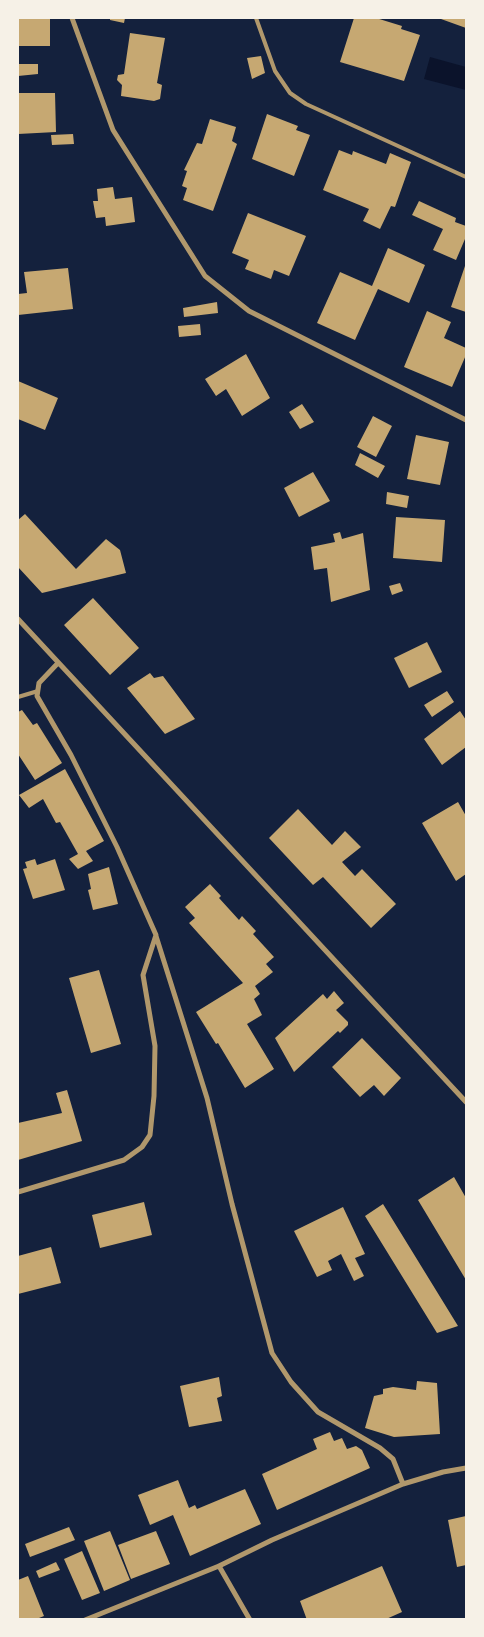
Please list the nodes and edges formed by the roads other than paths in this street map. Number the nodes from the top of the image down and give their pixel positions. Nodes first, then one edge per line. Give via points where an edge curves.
1 (72, 18) edge
2 (256, 18) edge
3 (466, 176) edge
4 (466, 420) edge
5 (18, 618) edge
6 (58, 663) junction
7 (38, 690) junction
8 (18, 697) edge
9 (156, 935) junction
10 (466, 1102) edge
11 (18, 1192) edge
12 (466, 1468) edge
13 (403, 1484) junction
14 (219, 1566) junction
15 (85, 1620) edge
16 (250, 1620) edge

1 - 4 street via 113,130 204,276 249,311
2 - 3 lane via 275,71 290,94
5 - 6 street
6 - 7 street via 39,682
6 - 10 street
7 - 8 lane
7 - 9 street via 37,696 117,847
9 - 11 street via 144,974 155,1046 150,1135 142,1147 124,1160
9 - 13 street via 208,1098 232,1204 272,1353 291,1382 318,1412 393,1459
12 - 13 street
13 - 14 street
14 - 15 street
14 - 16 street

